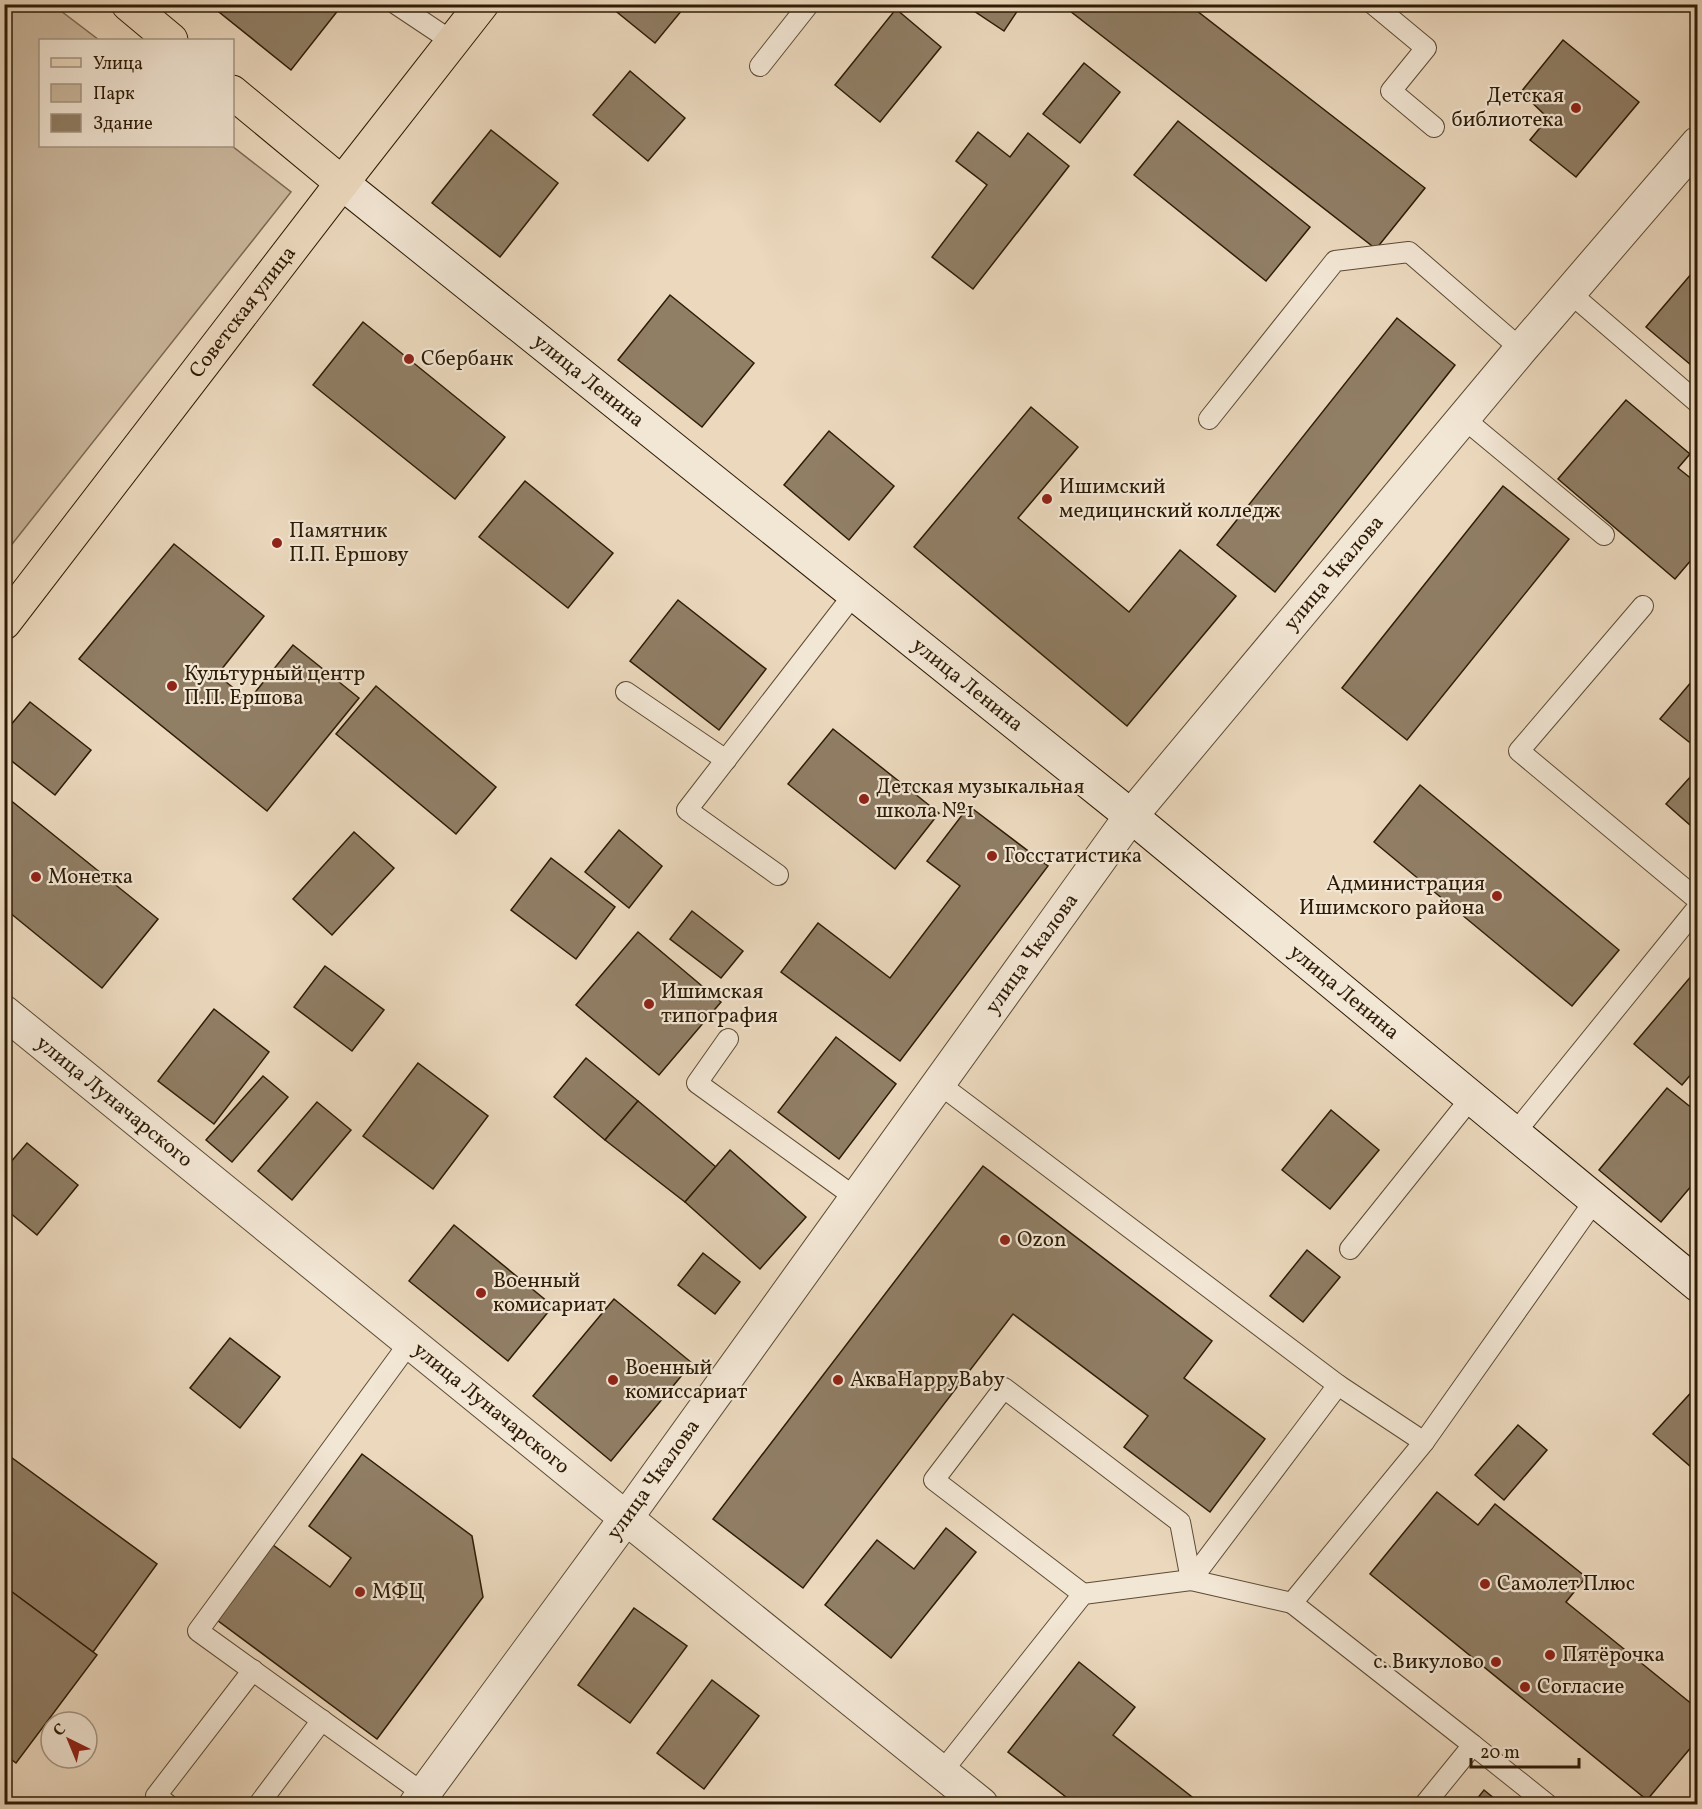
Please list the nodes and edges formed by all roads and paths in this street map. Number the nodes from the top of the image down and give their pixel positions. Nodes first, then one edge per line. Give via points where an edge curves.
1 (128, 4) edge
2 (396, 4) edge
3 (482, 4) edge
4 (809, 4) edge
5 (1386, 8) edge
6 (170, 39) edge
7 (453, 42) junction
8 (760, 66) dead end
9 (234, 94) edge
10 (1434, 127) dead end
11 (1698, 143) edge
12 (342, 183) junction
13 (1570, 293) junction
14 (1521, 350) junction
15 (1698, 403) edge
16 (1463, 418) junction
17 (1209, 419) dead end
18 (1604, 535) dead end
19 (854, 594) junction
20 (1643, 606) dead end
21 (4, 623) edge
22 (626, 692) dead end
23 (726, 760) junction
24 (1131, 816) junction
25 (778, 875) dead end
26 (1698, 900) edge
27 (1698, 907) edge
28 (4, 1012) edge
29 (728, 1039) dead end
30 (938, 1083) junction
31 (1471, 1098) junction
32 (1515, 1134) junction
33 (856, 1198) junction
34 (1595, 1200) junction
35 (1350, 1249) dead end
36 (1698, 1285) edge
37 (410, 1342) junction
38 (1338, 1385) junction
39 (1424, 1442) junction
40 (626, 1518) junction
41 (1191, 1580) junction
42 (1083, 1594) junction
43 (1292, 1603) junction
44 (253, 1670) junction
45 (322, 1720) junction
46 (1473, 1745) junction
47 (941, 1773) junction
48 (420, 1799) edge
49 (167, 1804) edge
50 (259, 1804) edge
51 (981, 1804) edge
52 (1425, 1804) edge
53 (1547, 1804) edge

1 - 6 main road
2 - 7 lane
3 - 7 main road, Советская улица
4 - 8 lane
5 - 10 lane via 1426,48 1391,91
7 - 12 main road, Советская улица
9 - 12 main road, улица Ленина
11 - 13 street, улица Чкалова
12 - 19 street, улица Ленина
12 - 21 main road, Советская улица
13 - 14 street, улица Чкалова
13 - 15 lane
14 - 16 street, улица Чкалова
14 - 17 lane via 1409,252 1335,261
16 - 18 lane
16 - 24 street, улица Чкалова
19 - 23 lane
19 - 24 street, улица Ленина
20 - 26 lane via 1519,750
22 - 23 lane
23 - 25 lane via 687,810
24 - 30 street, улица Чкалова
24 - 31 street, улица Ленина
27 - 32 lane
28 - 37 street, улица Луначарского
29 - 33 lane via 697,1083
30 - 33 street, улица Чкалова
30 - 38 lane
31 - 32 street, улица Ленина
31 - 35 lane
32 - 34 street, улица Ленина
33 - 40 street, улица Чкалова
34 - 36 street, улица Ленина
34 - 39 lane
37 - 40 street, улица Луначарского
37 - 44 lane via 198,1631
38 - 39 lane
38 - 41 lane
39 - 43 lane
40 - 47 street, улица Луначарского
40 - 48 street, улица Чкалова
41 - 42 lane
41 - 42 lane via 1180,1522 1004,1389 934,1480
41 - 43 lane
42 - 47 lane
43 - 46 lane
44 - 45 lane
44 - 49 lane via 156,1796
45 - 48 lane
45 - 50 lane
46 - 52 lane
46 - 53 lane
47 - 51 street, улица Луначарского

